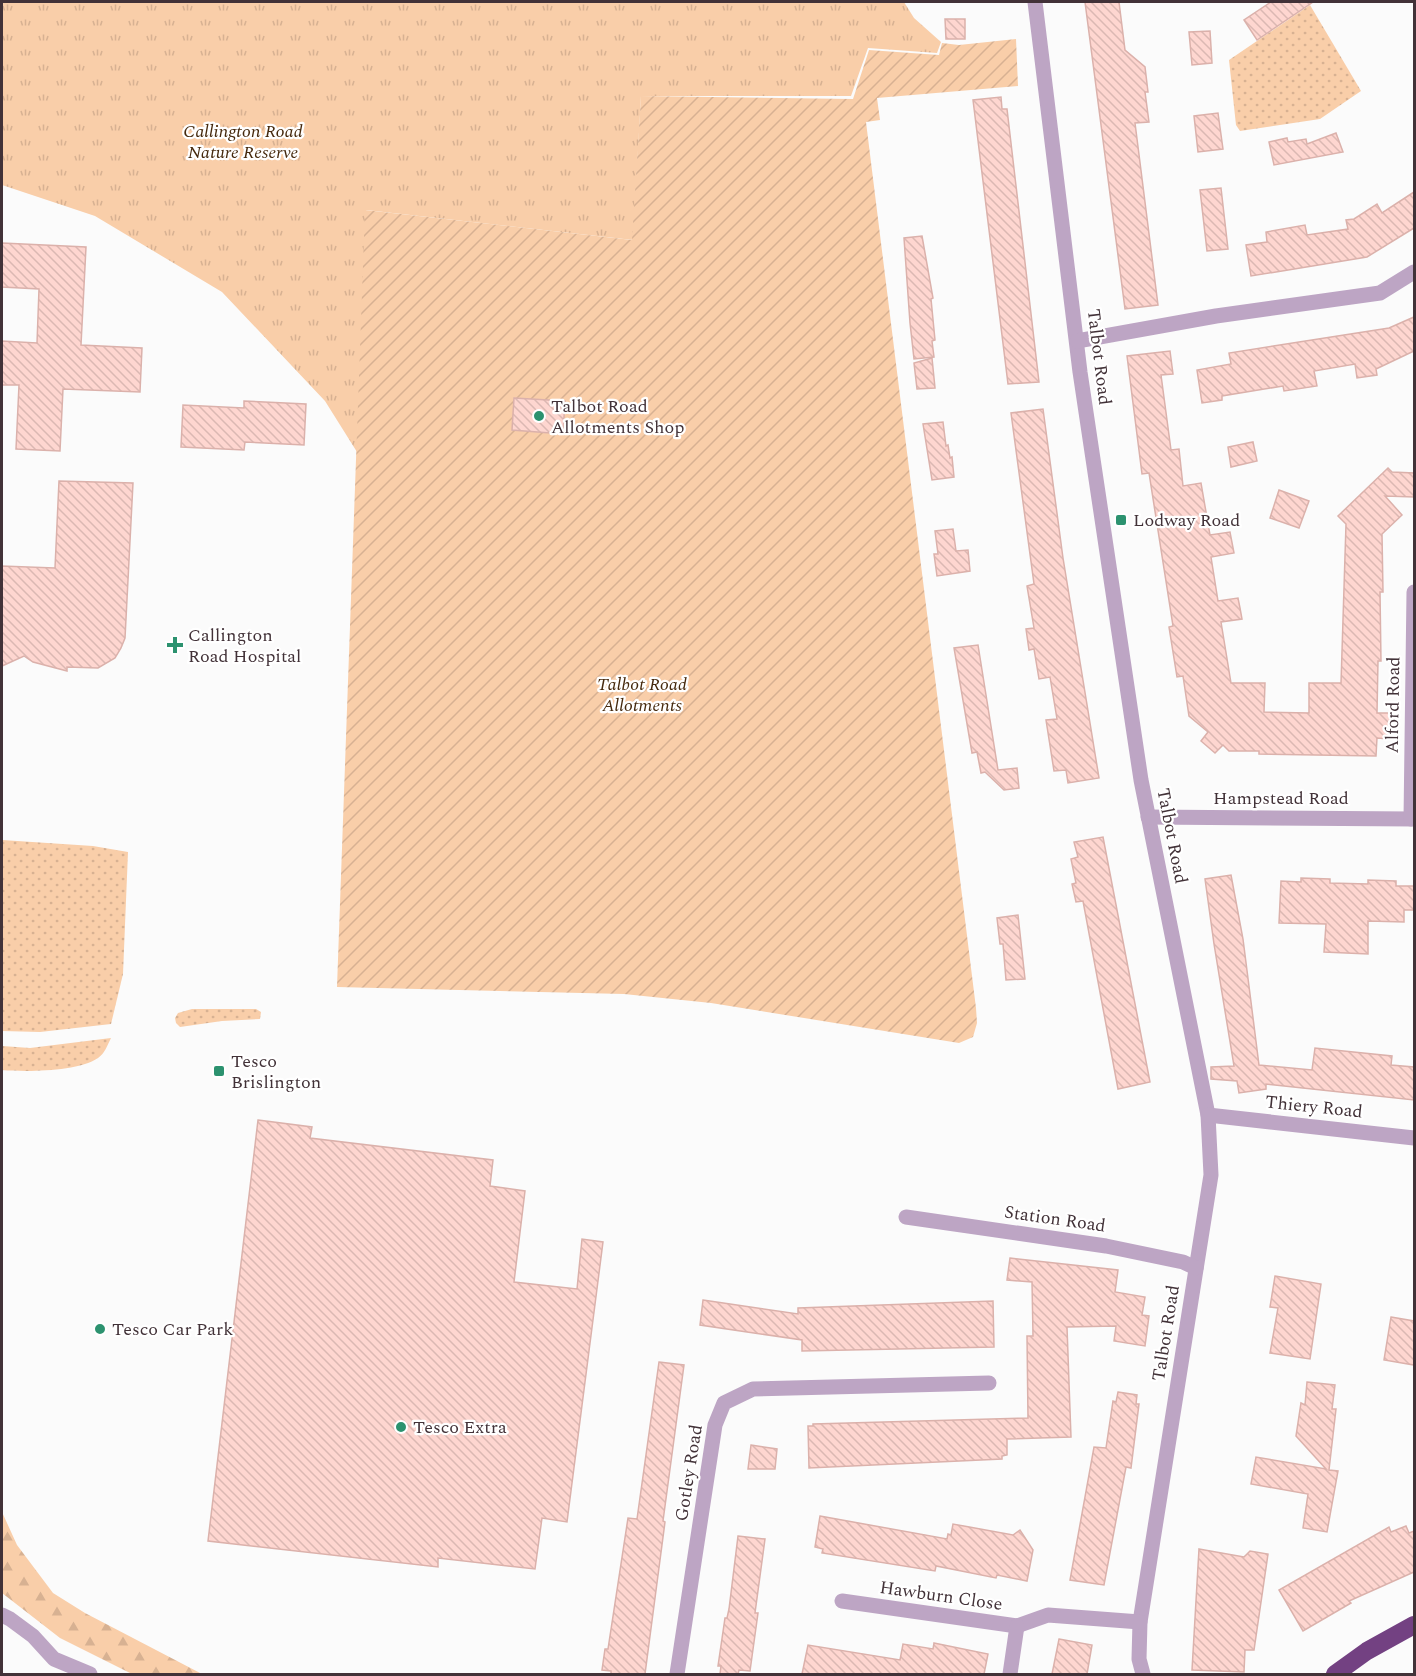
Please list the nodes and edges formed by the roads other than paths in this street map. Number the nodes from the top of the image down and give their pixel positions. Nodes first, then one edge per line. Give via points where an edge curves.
1 (1035, 2) edge
2 (1414, 272) edge
3 (1077, 341) junction
4 (1414, 592) edge
5 (1148, 817) junction
6 (1413, 819) edge
7 (1208, 1115) junction
8 (1414, 1138) edge
9 (906, 1217) dead end
10 (1196, 1268) junction
11 (989, 1383) dead end
12 (842, 1601) dead end
13 (2, 1615) edge
14 (1140, 1622) junction
15 (1414, 1625) edge
16 (1017, 1626) junction
17 (90, 1674) edge
18 (677, 1674) edge
19 (1010, 1674) edge
20 (1143, 1674) edge
21 (1335, 1674) edge

1 - 3 street, Talbot Road
2 - 3 street via 1380,293
3 - 5 street, Talbot Road
4 - 6 street, Alford Road
5 - 6 street, Hampstead Road
5 - 7 street, Talbot Road
7 - 8 street, Thiery Road
7 - 10 street, Talbot Road via 1211,1176
9 - 10 street, Station Road via 1106,1246
10 - 14 street, Talbot Road
11 - 18 street, Gotley Road via 753,1389 724,1403 715,1425
12 - 16 street, Hawburn Close
13 - 17 street via 33,1636 54,1659
14 - 16 street, Hawburn Close via 1048,1615
14 - 20 street, Talbot Road via 1139,1659
15 - 21 highway
16 - 19 street

